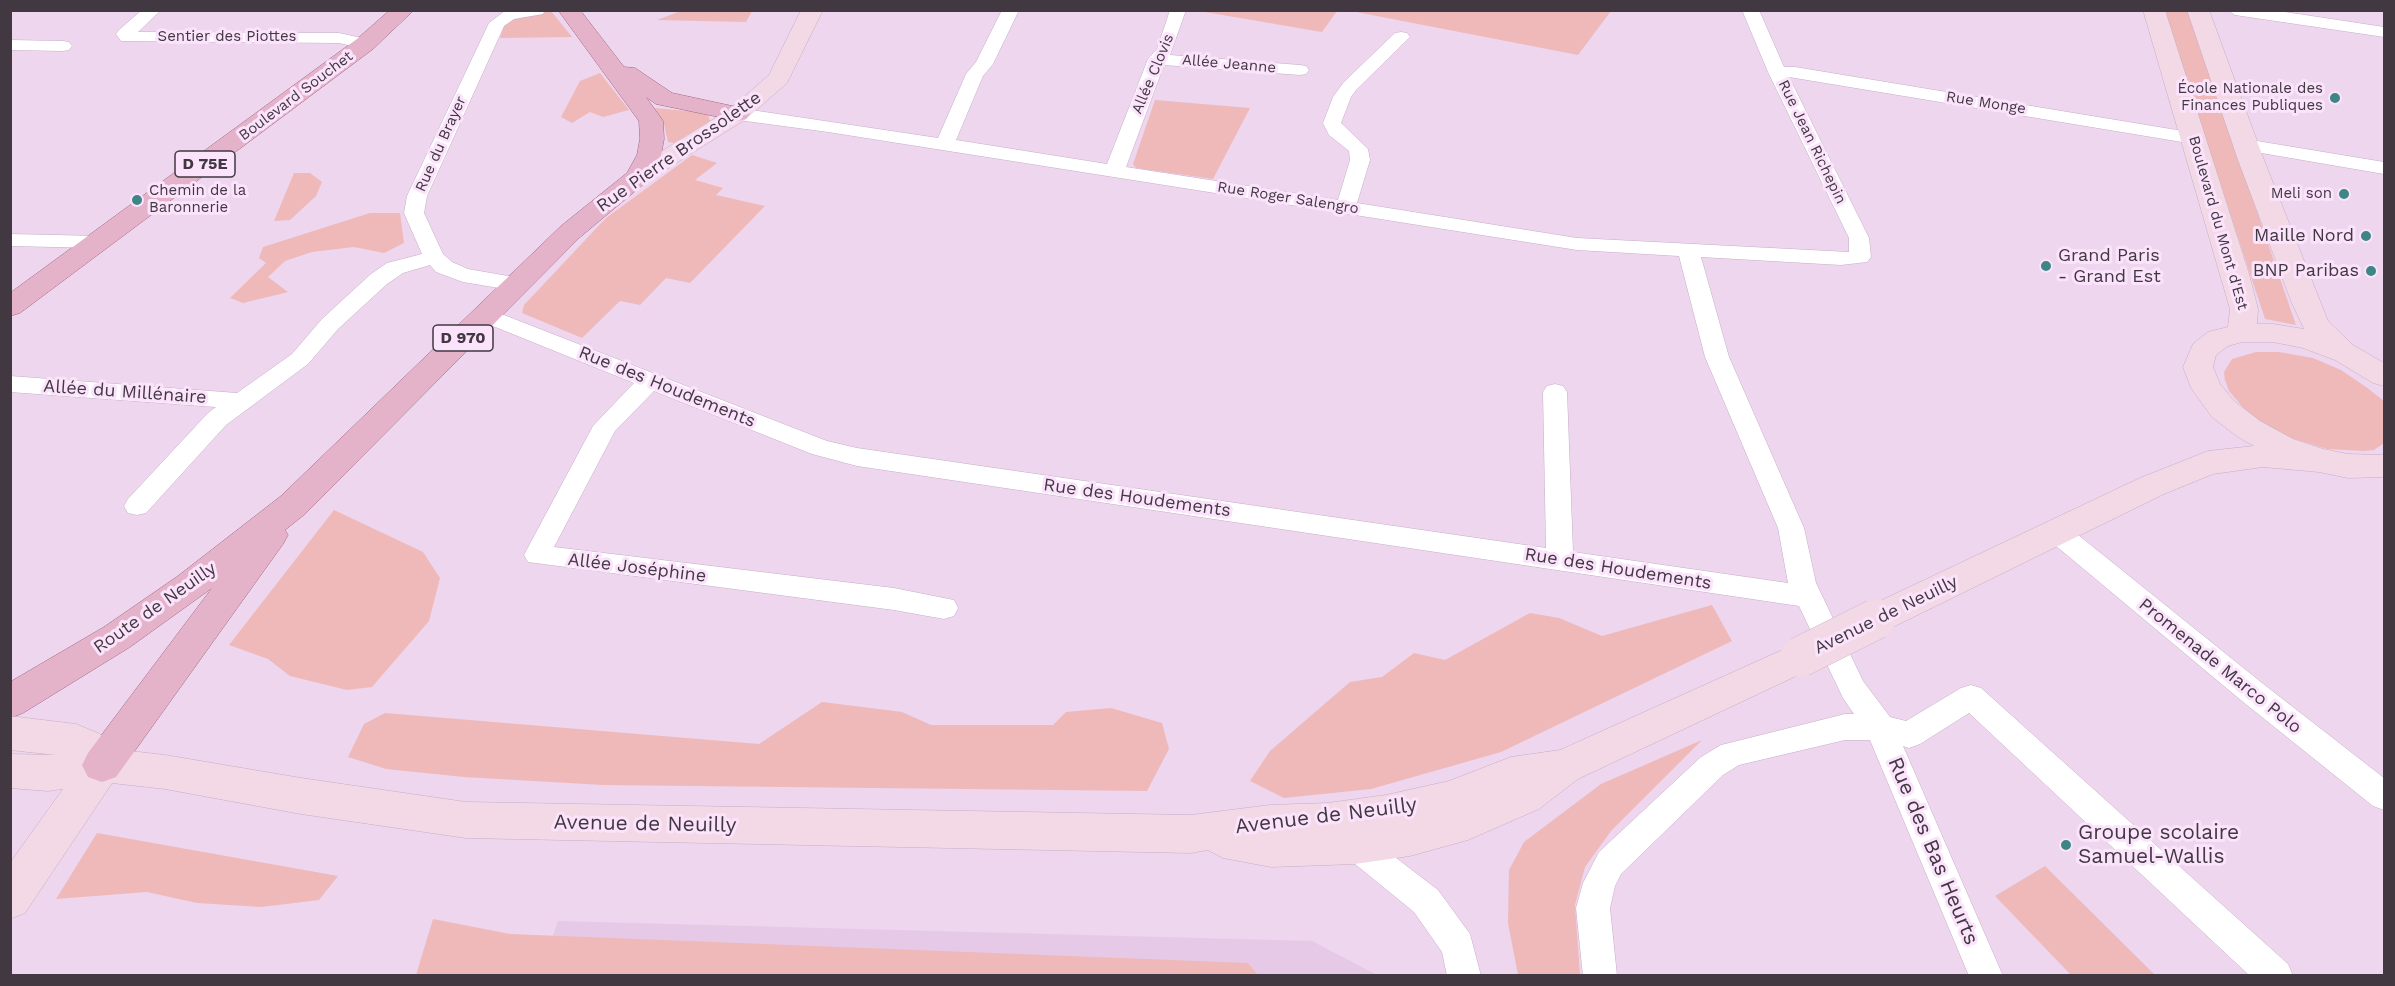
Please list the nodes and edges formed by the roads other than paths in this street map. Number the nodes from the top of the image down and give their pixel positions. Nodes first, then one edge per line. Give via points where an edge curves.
1 (153, 10) edge
2 (537, 10) edge
3 (568, 10) edge
4 (812, 10) edge
5 (1011, 10) edge
6 (1178, 10) edge
7 (1750, 10) edge
8 (2154, 10) edge
9 (2198, 10) edge
10 (2235, 10) edge
11 (404, 13) edge
12 (2385, 32) edge
13 (1401, 37) dead end
14 (365, 44) junction
15 (10, 45) edge
16 (63, 46) dead end
17 (607, 59) junction
18 (1157, 59) junction
19 (1300, 70) dead end
20 (1777, 72) junction
21 (738, 114) junction
22 (2194, 138) junction
23 (944, 145) junction
24 (2246, 145) junction
25 (2385, 168) edge
26 (1114, 172) junction
27 (637, 177) junction
28 (1346, 207) junction
29 (10, 240) edge
30 (99, 242) junction
31 (1688, 250) junction
32 (434, 257) junction
33 (1841, 260) joint
34 (517, 284) junction
35 (10, 307) edge
36 (486, 315) junction
37 (2242, 333) junction
38 (2345, 353) junction
39 (2385, 376) edge
40 (650, 381) junction
41 (10, 384) edge
42 (1555, 392) dead end
43 (240, 401) junction
44 (2223, 409) junction
45 (2319, 460) junction
46 (2208, 463) junction
47 (2382, 468) edge
48 (293, 505) junction
49 (137, 506) dead end
50 (2058, 533) junction
51 (1560, 560) junction
52 (1810, 597) junction
53 (944, 608) dead end
54 (10, 702) edge
55 (1880, 727) junction
56 (10, 733) edge
57 (102, 765) junction
58 (1564, 767) junction
59 (10, 771) edge
60 (2385, 796) edge
61 (1191, 834) junction
62 (1355, 845) junction
63 (10, 899) edge
64 (1464, 975) edge
65 (1600, 975) edge
66 (1986, 975) edge
67 (2276, 975) edge

1 - 14 street, Sentier des Piottes via 125,34 127,37 339,38
2 - 32 street, Rue du Brayer via 515,13 497,22 417,196 414,213
3 - 17 main road, D 970
4 - 21 main road, Rue Pierre Brossolette via 779,78
5 - 23 street via 975,74
6 - 18 street, Allée Clovis via 1165,50
7 - 20 street, Rue Jean Richepin
8 - 22 main road, Boulevard du Mont d'Est
9 - 24 main road
10 - 12 street
11 - 14 main road, Boulevard Souchet / D 75E
13 - 28 street via 1350,86 1332,123 1358,149 1360,160
14 - 30 main road, Boulevard Souchet / D 75E
15 - 16 street
17 - 21 main road via 664,99
17 - 27 main road, D 970 via 651,121 649,155
18 - 19 street, Allée Jeanne
18 - 26 street, Allée Clovis
20 - 22 street, Rue Monge
20 - 33 street, Rue Jean Richepin via 1859,238 1860,257
21 - 23 street, Rue Roger Salengro
21 - 27 main road, Rue Pierre Brossolette
22 - 37 main road, Boulevard du Mont d'Est via 2244,309
23 - 26 street, Rue Roger Salengro
24 - 25 street
24 - 38 main road via 2316,326
26 - 28 street, Rue Roger Salengro
27 - 34 main road, Rue Pierre Brossolette / D 970 via 570,232
28 - 31 street, Rue Roger Salengro via 1577,244
29 - 30 street
30 - 35 main road, Boulevard Souchet / D 75E
31 - 33 street, Rue Roger Salengro
31 - 52 street, Rue des Bas Heurts via 1717,357 1791,528 1802,583
32 - 34 street via 454,272
32 - 43 street, Allée du Millénaire via 395,268 379,279 330,324 300,359
34 - 36 main road, Rue Pierre Brossolette / D 970
36 - 40 street, Rue des Houdements
36 - 48 main road, Rue Pierre Brossolette / D 970
37 - 38 main road via 2300,338
37 - 44 main road via 2218,339 2203,351 2198,367 2206,388
38 - 39 main road
40 - 51 street, Rue des Houdements via 821,448 857,457
40 - 53 street, Allée Joséphine via 605,426 537,555
41 - 43 street, Allée du Millénaire
42 - 51 street
43 - 49 street, Allée du Millénaire via 217,419
44 - 45 main road via 2282,447
44 - 46 main road via 2223,438
45 - 46 main road, Avenue de Neuilly via 2263,456
45 - 47 main road
46 - 50 main road, Avenue de Neuilly
48 - 54 main road, Route de Neuilly / D 970 via 117,637
48 - 57 main road
50 - 58 main road, Avenue de Neuilly, bridge
50 - 60 street, Promenade Marco Polo
51 - 52 street, Rue des Houdements
52 - 55 street, Rue des Bas Heurts via 1852,689
55 - 65 street via 1845,727 1732,754 1712,766 1610,863 1599,883 1593,908
55 - 66 street, Rue des Bas Heurts
55 - 67 street via 1910,735 1971,697
56 - 57 main road via 76,741 86,746
57 - 59 main road, Avenue de Neuilly via 48,774
57 - 61 main road, Avenue de Neuilly via 466,820
57 - 63 main road
58 - 61 main road, Avenue de Neuilly via 1511,774 1451,798 1386,813
58 - 62 main road, Avenue de Neuilly via 1526,796 1468,822 1410,837
61 - 62 main road, Avenue de Neuilly via 1271,848
62 - 64 street via 1426,901 1458,946

